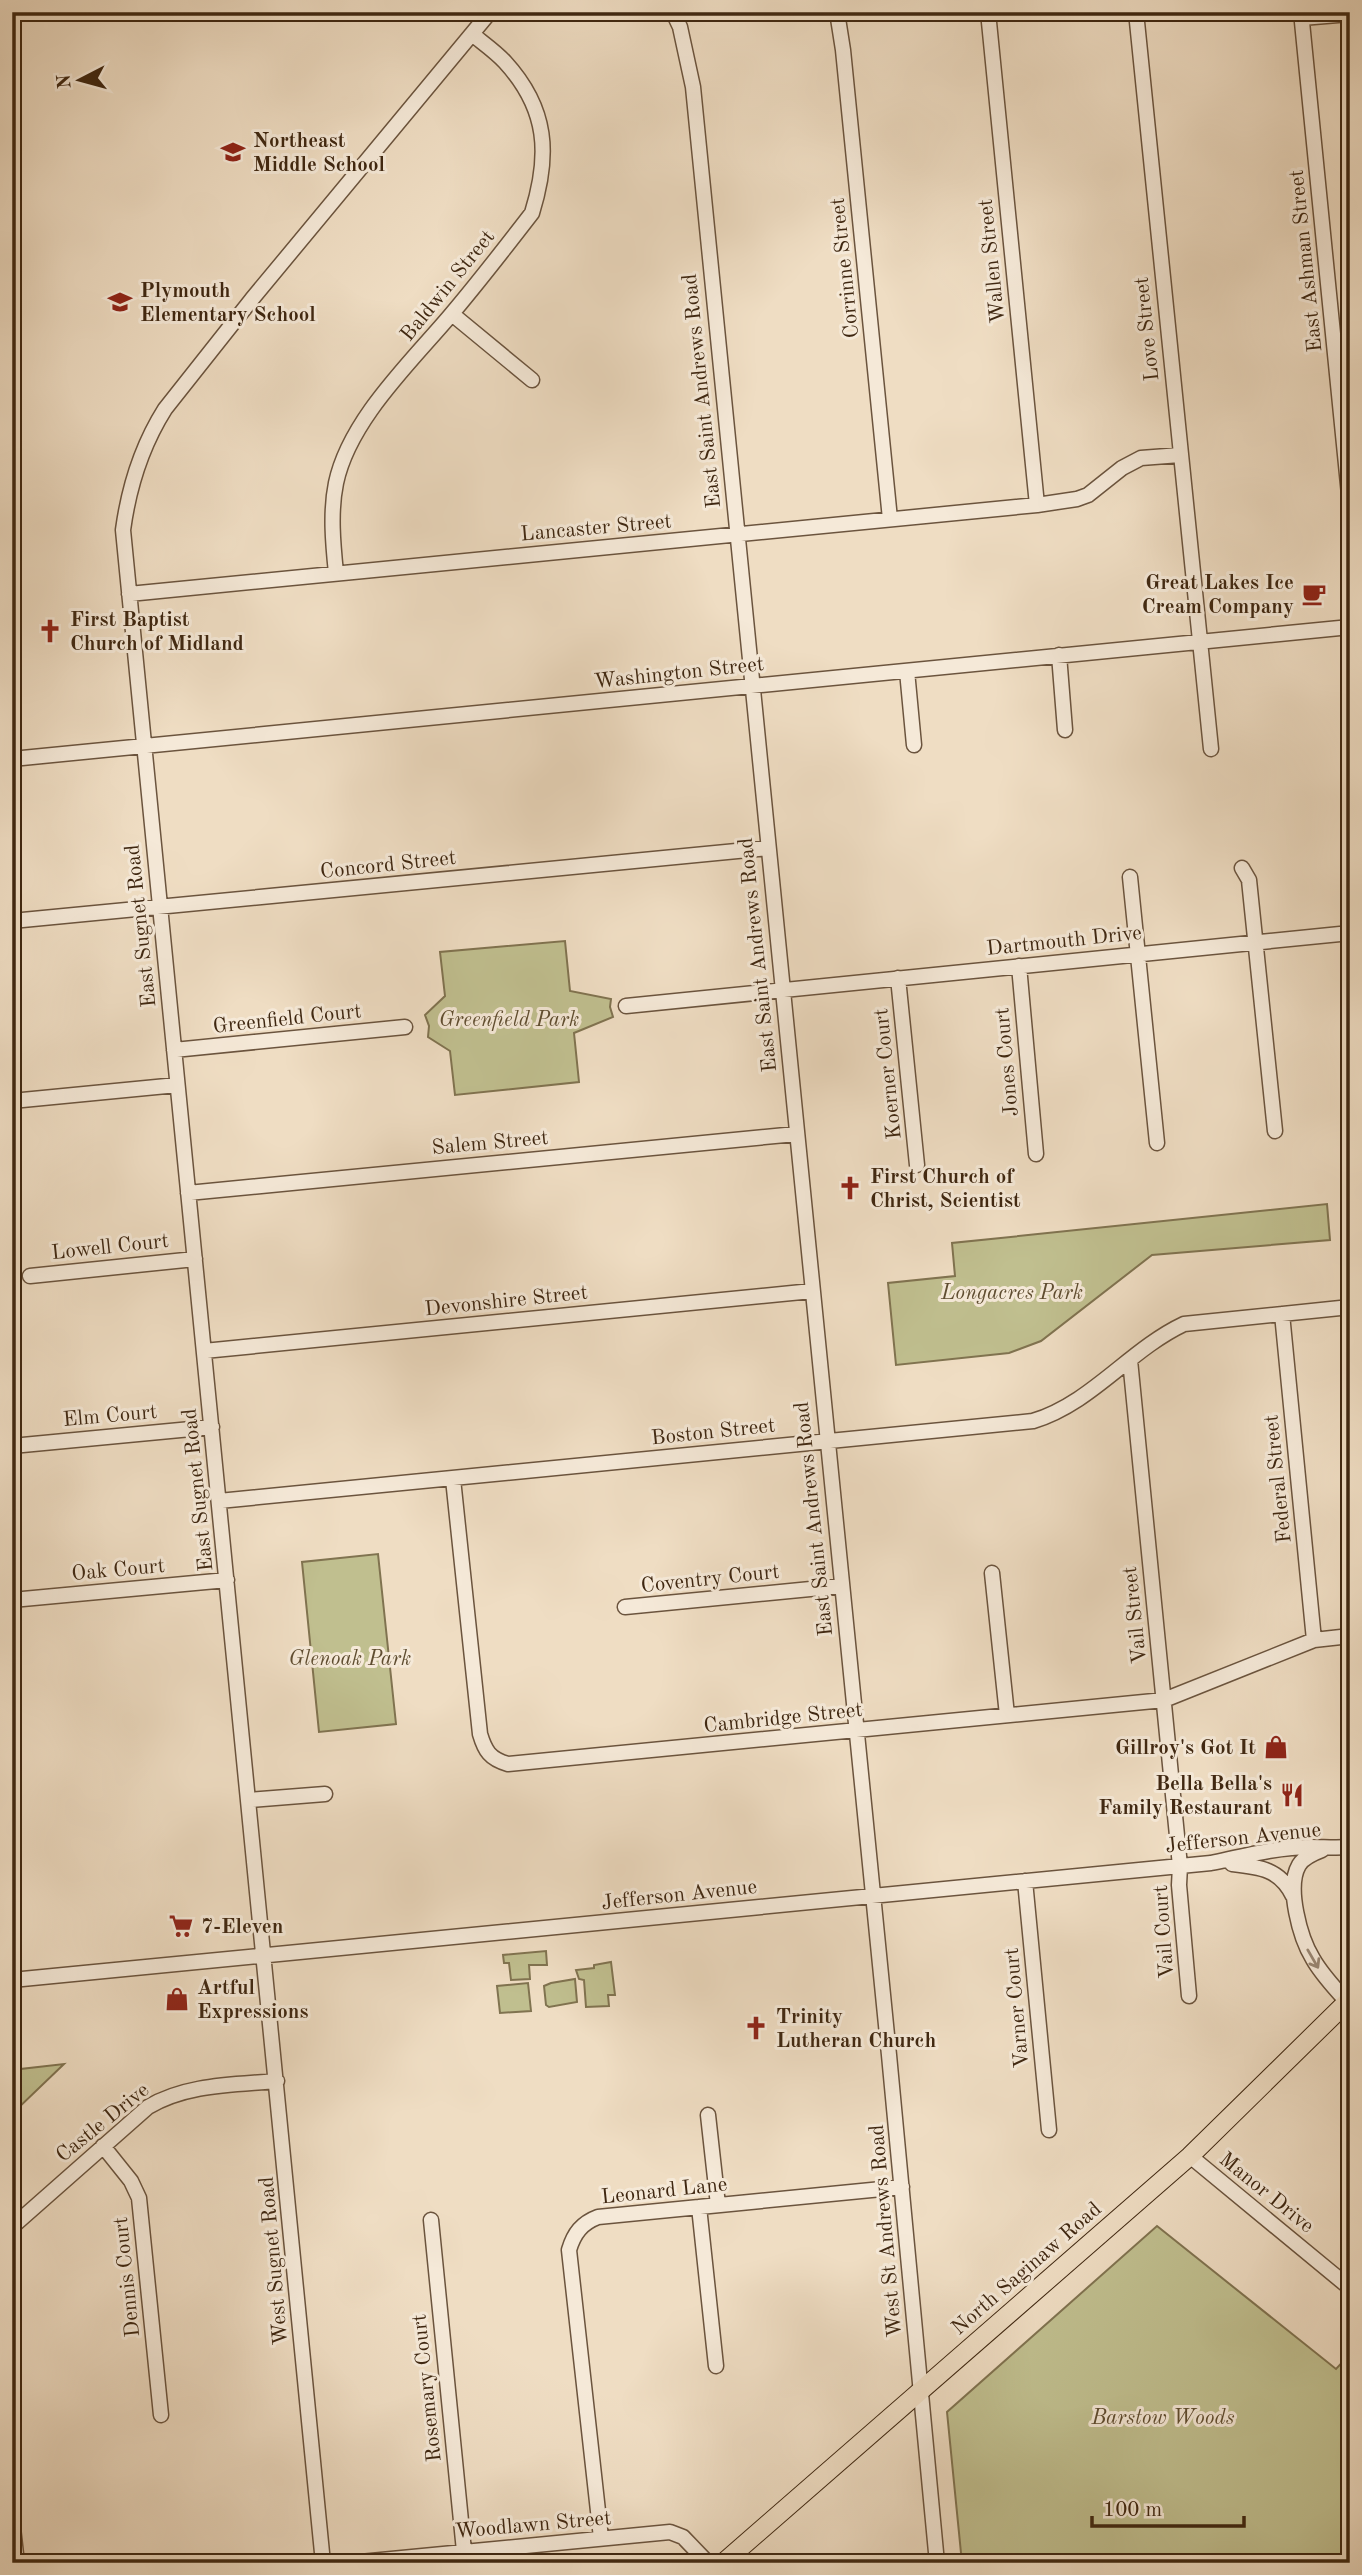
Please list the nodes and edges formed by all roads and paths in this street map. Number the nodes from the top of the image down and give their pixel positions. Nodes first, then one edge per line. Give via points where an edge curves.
1 (490, 12) edge
2 (673, 12) edge
3 (837, 12) edge
4 (988, 12) edge
5 (1136, 12) edge
6 (1350, 14) edge
7 (1302, 15) edge
8 (472, 34) junction
9 (452, 314) junction
10 (533, 380) dead end
11 (1180, 455) junction
12 (1037, 505) junction
13 (1350, 505) edge
14 (890, 519) junction
15 (736, 535) junction
16 (336, 573) junction
17 (129, 594) junction
18 (1350, 626) edge
19 (1198, 641) junction
20 (1059, 655) junction
21 (907, 671) junction
22 (751, 686) junction
23 (1065, 730) dead end
24 (143, 745) junction
25 (914, 745) dead end
26 (1210, 749) dead end
27 (12, 759) edge
28 (768, 848) junction
29 (1242, 868) dead end
30 (1130, 877) dead end
31 (159, 907) junction
32 (12, 921) edge
33 (1350, 933) edge
34 (1256, 943) junction
35 (1137, 954) junction
36 (1019, 966) junction
37 (898, 978) junction
38 (782, 989) junction
39 (626, 1006) dead end
40 (405, 1027) dead end
41 (174, 1050) junction
42 (177, 1085) junction
43 (12, 1101) edge
44 (1275, 1131) dead end
45 (796, 1134) junction
46 (1157, 1143) dead end
47 (1036, 1154) dead end
48 (917, 1165) dead end
49 (188, 1193) junction
50 (195, 1259) junction
51 (30, 1276) dead end
52 (812, 1292) junction
53 (1350, 1307) edge
54 (1282, 1314) junction
55 (204, 1351) junction
56 (1130, 1360) junction
57 (212, 1427) junction
58 (827, 1440) junction
59 (12, 1446) edge
60 (453, 1479) junction
61 (219, 1501) junction
62 (992, 1573) dead end
63 (227, 1580) junction
64 (841, 1586) junction
65 (12, 1600) edge
66 (625, 1607) dead end
67 (1350, 1636) edge
68 (1314, 1640) junction
69 (1164, 1700) junction
70 (1007, 1716) junction
71 (856, 1730) junction
72 (325, 1794) dead end
73 (250, 1801) junction
74 (1350, 1847) edge
75 (1325, 1849) junction
76 (1211, 1863) junction
77 (1180, 1866) junction
78 (1025, 1881) junction
79 (873, 1896) junction
80 (1296, 1908) junction
81 (265, 1956) junction
82 (12, 1980) edge
83 (1189, 1996) dead end
84 (1348, 2000) edge
85 (277, 2081) junction
86 (708, 2115) dead end
87 (1049, 2130) dead end
88 (103, 2146) junction
89 (1190, 2156) junction
90 (902, 2186) junction
91 (718, 2206) junction
92 (699, 2207) junction
93 (432, 2220) dead end
94 (12, 2227) edge
95 (1350, 2288) edge
96 (716, 2366) dead end
97 (921, 2389) junction
98 (161, 2415) dead end
99 (12, 2519) edge
100 (601, 2538) junction
101 (464, 2551) junction
102 (17, 2563) edge
103 (323, 2563) edge
104 (350, 2563) edge
105 (708, 2563) edge
106 (723, 2563) edge
107 (937, 2563) edge

1 - 8 street, East Sugnet Road
2 - 15 street, East Saint Andrews Road via 692,87
3 - 14 street, Corrinne Street
4 - 12 street, Wallen Street
5 - 11 street, Love Street
6 - 7 street
7 - 13 street, East Ashman Street
8 - 9 street, Baldwin Street via 504,61 533,103 541,125 542,182 532,214
8 - 17 street, East Sugnet Road via 210,350 152,428 136,466 125,512
9 - 10 street
9 - 16 street, Baldwin Street via 370,413 344,458 333,509
11 - 12 street, Lancaster Street via 1142,458 1088,495
11 - 19 street, Love Street
12 - 14 street, Lancaster Street
14 - 15 street, Lancaster Street
15 - 16 street, Lancaster Street
15 - 22 street, East Saint Andrews Road
16 - 17 street, Lancaster Street
17 - 24 street, East Sugnet Road
18 - 19 street, Washington Street
19 - 20 street, Washington Street
19 - 26 street, Love Street
20 - 21 street, Washington Street
20 - 23 street
21 - 22 street, Washington Street
21 - 25 street
22 - 24 street, Washington Street
22 - 28 street, East Saint Andrews Road
24 - 27 street, Washington Street
24 - 31 street, East Sugnet Road
28 - 31 street, Concord Street
28 - 38 street, East Saint Andrews Road
29 - 34 street via 1249,880
30 - 35 street
31 - 32 street, Concord Street
31 - 41 street, East Sugnet Road
33 - 34 street, Dartmouth Drive
34 - 35 street, Dartmouth Drive
34 - 44 street
35 - 36 street, Dartmouth Drive
35 - 46 street
36 - 37 street, Dartmouth Drive
36 - 47 street, Jones Court
37 - 38 street, Dartmouth Drive
37 - 48 street, Koerner Court
38 - 39 street, Dartmouth Drive
38 - 45 street, East Saint Andrews Road
40 - 41 street, Greenfield Court
41 - 42 street, East Sugnet Road
42 - 43 street
42 - 49 street, East Sugnet Road
45 - 49 street, Salem Street
45 - 52 street, East Saint Andrews Road
49 - 50 street, East Sugnet Road
50 - 51 street, Lowell Court
50 - 55 street, East Sugnet Road
52 - 55 street, Devonshire Street
52 - 58 street, East Saint Andrews Road
53 - 54 street, Boston Street
54 - 56 street, Boston Street via 1184,1324 1164,1333
54 - 68 street, Federal Street
55 - 57 street, East Sugnet Road
56 - 58 street, Boston Street via 1068,1408 1032,1421
56 - 69 street, Vail Street
57 - 59 street, Elm Court
57 - 61 street, East Sugnet Road
58 - 60 street, Boston Street
58 - 64 street, East Saint Andrews Road
60 - 61 street, Boston Street
60 - 71 street, Cambridge Street via 480,1734 495,1760 508,1764
61 - 63 street, East Sugnet Road
62 - 70 street
63 - 65 street, Oak Court
63 - 73 street, East Sugnet Road
64 - 66 street, Coventry Court
64 - 71 street, East Saint Andrews Road
67 - 68 street, Cambridge Street
68 - 69 street, Cambridge Street
69 - 70 street, Cambridge Street
69 - 77 street, Vail Street
70 - 71 street, Cambridge Street
71 - 79 street, East Saint Andrews Road
72 - 73 street
73 - 81 street, East Sugnet Road
74 - 75 street, Jefferson Avenue
75 - 76 street, Jefferson Avenue via 1269,1852
75 - 80 street via 1298,1866
76 - 77 street, Jefferson Avenue
76 - 80 street via 1275,1873 1287,1885
77 - 78 street, Jefferson Avenue
77 - 83 street, Vail Court
78 - 79 street, Jefferson Avenue
78 - 87 street, Varner Court
79 - 81 street, Jefferson Avenue
79 - 90 street, West St Andrews Road
80 -> 84 street via 1311,1956
81 - 82 street, Jefferson Avenue
81 - 85 street, West Sugnet Road
84 - 89 main road, North Saginaw Road
85 - 88 street, Castle Drive via 197,2088 167,2096
85 - 103 street, West Sugnet Road
86 - 91 street
88 - 94 street, Castle Drive
88 - 98 street, Dennis Court via 139,2198
89 - 95 street, Manor Drive
89 - 97 main road, North Saginaw Road
90 - 91 street, Leonard Lane
90 - 97 street, West St Andrews Road
91 - 92 street, Leonard Lane
92 - 96 street
92 - 100 street, Leonard Lane via 598,2217 572,2237 569,2250
93 - 101 street, Rosemary Court
97 - 106 main road, North Saginaw Road
97 - 107 street, West St Andrews Road
99 - 102 street
100 - 101 street, Woodlawn Street
100 - 105 street, Woodlawn Street via 677,2534
101 - 104 street, Woodlawn Street

